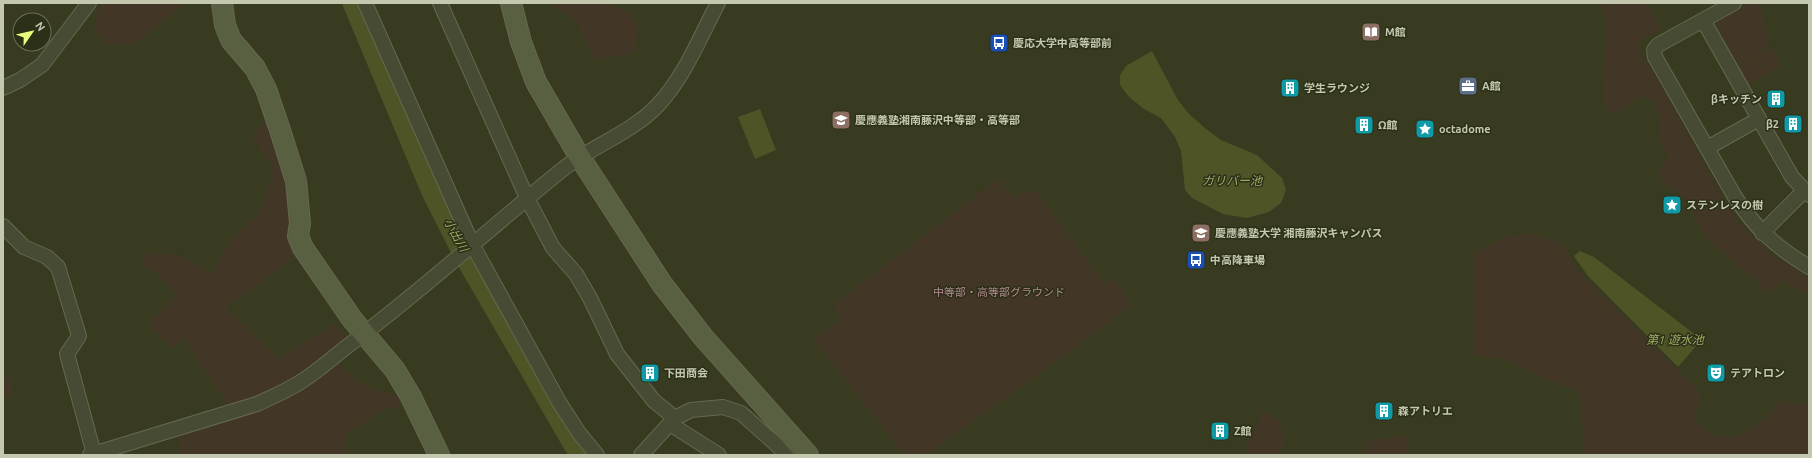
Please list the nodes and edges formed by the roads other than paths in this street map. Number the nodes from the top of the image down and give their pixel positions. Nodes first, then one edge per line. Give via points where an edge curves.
1 (89, 3) edge
2 (222, 3) edge
3 (365, 3) edge
4 (440, 3) edge
5 (511, 3) edge
6 (718, 3) edge
7 (1734, 3) edge
8 (1704, 20) junction
9 (3, 88) edge
10 (1759, 119) junction
11 (1707, 148) junction
12 (579, 156) junction
13 (1806, 193) edge
14 (527, 198) junction
15 (3, 226) edge
16 (1762, 233) junction
17 (466, 251) junction
18 (1809, 267) edge
19 (366, 333) junction
20 (673, 421) junction
21 (92, 454) edge
22 (440, 455) edge
23 (597, 455) edge
24 (641, 455) edge
25 (719, 455) edge
26 (788, 455) edge
27 (808, 455) edge

1 - 9 street via 42,65
2 - 19 street via 225,25 231,40 255,68 266,89 280,130 296,181 300,223 298,236 303,248 352,319
3 - 17 street
4 - 14 street
5 - 12 street via 521,42 536,82
6 - 12 street via 678,79 660,102 639,121
7 - 8 street
8 - 10 street
8 - 11 street via 1658,45 1654,50 1655,57
10 - 11 street
10 - 13 street via 1792,177
11 - 16 street via 1746,215
12 - 14 street
12 - 27 street via 662,284 703,337
13 - 16 street
14 - 17 street
14 - 20 street via 553,248 579,280 617,354
15 - 21 street via 24,247 47,257 58,268 79,336 67,354
16 - 18 street via 1775,245
17 - 19 street
17 - 23 street via 559,402
19 - 21 street via 301,382 257,404
19 - 22 street via 395,370
20 - 24 street
20 - 25 street
20 - 26 street via 691,410 722,408 741,413

